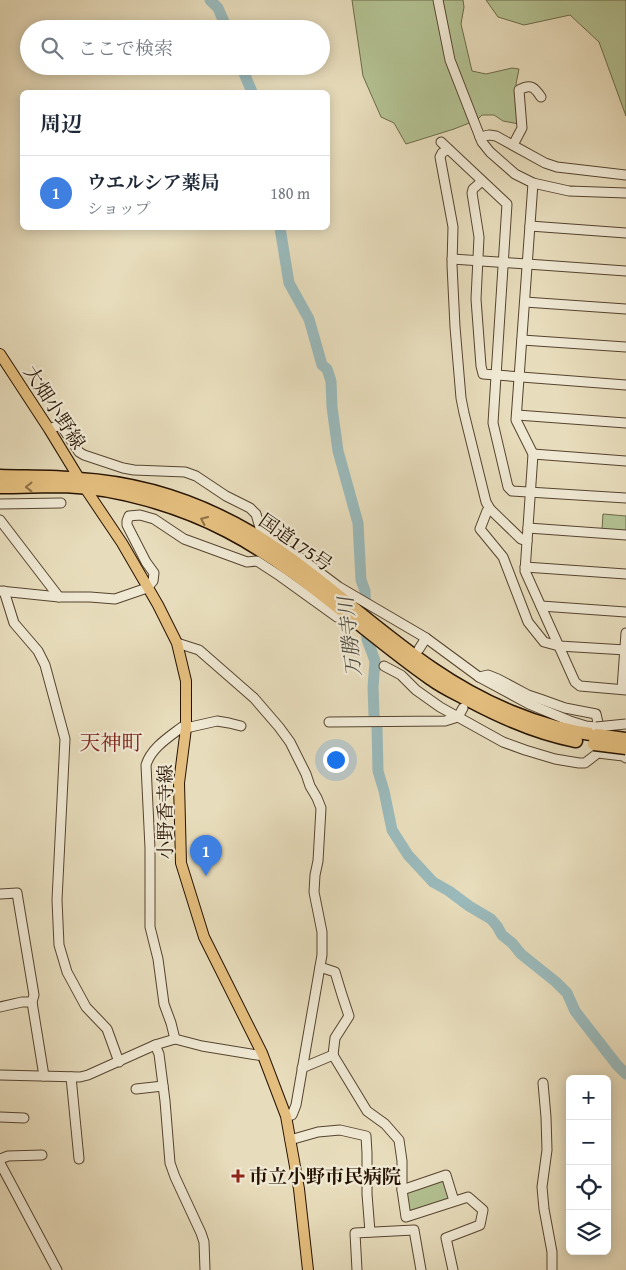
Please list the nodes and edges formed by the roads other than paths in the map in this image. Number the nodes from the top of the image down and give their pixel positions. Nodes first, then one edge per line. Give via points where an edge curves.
1 (438, 0) edge
2 (541, 97) dead end
3 (480, 137) junction
4 (441, 142) dead end
5 (513, 145) junction
6 (448, 149) junction
7 (626, 175) edge
8 (482, 181) junction
9 (533, 183) junction
10 (626, 193) edge
11 (530, 226) junction
12 (626, 233) edge
13 (452, 259) junction
14 (478, 261) junction
15 (503, 262) junction
16 (527, 264) junction
17 (626, 271) edge
18 (525, 302) junction
19 (626, 309) edge
20 (522, 340) junction
21 (626, 347) edge
22 (0, 354) edge
23 (496, 376) junction
24 (519, 378) junction
25 (626, 385) edge
26 (517, 415) junction
27 (626, 423) edge
28 (49, 429) junction
29 (533, 454) junction
30 (626, 461) edge
31 (0, 476) edge
32 (83, 483) junction
33 (0, 487) edge
34 (530, 491) junction
35 (626, 498) edge
36 (61, 503) dead end
37 (0, 504) edge
38 (490, 509) junction
39 (0, 520) edge
40 (528, 528) junction
41 (626, 535) edge
42 (527, 541) junction
43 (525, 567) junction
44 (626, 574) edge
45 (148, 588) junction
46 (2, 591) edge
47 (59, 597) junction
48 (541, 606) junction
49 (626, 612) edge
50 (337, 617) dead end
51 (626, 633) edge
52 (426, 638) junction
53 (177, 643) junction
54 (559, 646) junction
55 (419, 648) dead end
56 (625, 650) edge
57 (384, 666) dead end
58 (477, 681) junction
59 (624, 689) edge
60 (460, 712) junction
61 (329, 722) dead end
62 (626, 724) edge
63 (241, 726) dead end
64 (186, 728) junction
65 (626, 739) edge
66 (596, 740) junction
67 (626, 748) edge
68 (626, 758) edge
69 (0, 894) edge
70 (320, 967) junction
71 (32, 1002) junction
72 (0, 1007) edge
73 (175, 1039) junction
74 (155, 1045) junction
75 (333, 1055) junction
76 (263, 1056) junction
77 (119, 1062) junction
78 (302, 1068) junction
79 (0, 1075) edge
80 (44, 1076) junction
81 (71, 1077) junction
82 (543, 1083) dead end
83 (163, 1086) junction
84 (136, 1089) dead end
85 (286, 1116) junction
86 (0, 1117) edge
87 (24, 1118) dead end
88 (290, 1140) junction
89 (42, 1155) dead end
90 (79, 1159) dead end
91 (0, 1161) edge
92 (402, 1190) junction
93 (454, 1201) junction
94 (406, 1217) junction
95 (414, 1230) junction
96 (370, 1232) junction
97 (57, 1270) edge
98 (205, 1270) edge
99 (308, 1270) edge
100 (357, 1270) edge
101 (420, 1270) edge
102 (453, 1270) edge
103 (552, 1270) edge

1 - 3 street via 450,60
2 - 5 street via 533,87 519,90 522,128
3 - 5 street via 496,136
3 - 9 street via 490,152 515,174
4 - 6 street
5 - 7 street via 557,167
6 - 8 street
6 - 13 street via 440,157 453,227
8 - 14 street via 472,193 479,237
8 - 15 street via 507,204
9 - 10 street via 570,191
9 - 11 street
11 - 12 street
11 - 16 street
13 - 14 street
13 - 38 street via 462,398
14 - 15 street
14 - 23 street via 476,299 481,366 483,374
15 - 16 street
15 - 23 street
16 - 17 street
16 - 18 street
18 - 19 street
18 - 20 street
20 - 21 street
20 - 24 street
22 - 28 main road, 大畑小野線
23 - 24 street
23 - 34 street via 492,424 508,487 512,491
24 - 25 street
24 - 26 street
26 - 27 street
26 - 29 street via 516,420
28 - 32 main road, 大畑小野線
28 - 52 street via 62,427 79,452 106,463 134,470 185,472 196,476 250,508 256,514 261,531 340,587
29 - 30 street
29 - 34 street
31 - 32 highway, 国道175号
32 -> 33 highway, 国道175号
32 - 45 main road, 小野香寺線
32 - 66 highway, 国道175号 via 140,488 202,508 310,573 432,680 527,728 558,737
34 - 35 street
34 - 40 street
36 - 37 street
38 - 42 street
38 - 54 street via 480,529 503,557 528,622 544,642
39 - 47 street
40 - 41 street
40 - 42 street
42 - 43 street
43 - 44 street
43 - 48 street
45 - 47 street via 115,599
45 - 50 street via 154,573 127,525 132,515 154,520 184,539 247,562 258,561
45 - 53 main road, 小野香寺線
46 - 47 street
46 - 77 street via 14,623 38,651 45,665 65,739 57,900 58,945 86,1007 107,1030
48 - 49 street
48 - 54 street
51 - 56 street
52 - 55 street
52 - 58 street
53 - 64 main road, 小野香寺線 via 186,681
53 - 70 street via 198,650 254,698 290,742 317,798 321,808 314,892 322,932
54 - 56 street
54 - 59 street via 575,682 580,686
56 - 59 street
57 - 60 street via 403,672 416,690 440,707
58 - 66 street via 586,726
58 - 66 street via 488,675 564,708 596,714 600,730
60 - 61 street via 445,721
60 - 66 street via 479,729 503,742 579,764 585,762
62 - 66 street, bridge
63 - 64 street via 217,721
64 - 73 street via 182,727 155,750 146,765 150,927 164,1004
64 - 76 main road, 小野香寺線 via 179,783 181,863 204,937
65 - 66 highway, 国道175号, bridge
66 - 67 highway, 国道175号, bridge
66 - 68 street
69 - 71 street via 17,893 34,995
70 - 75 street via 335,972 349,1016 335,1038
70 - 78 street
71 - 72 street
71 - 80 street
73 - 74 street
73 - 76 street
74 - 77 street
74 - 83 street
75 - 78 street
75 - 92 street via 367,1112 385,1124 398,1140
76 - 85 main road, 小野香寺線
77 - 81 street via 88,1075
78 - 85 street via 296,1105 292,1115
79 - 80 street
80 - 81 street
81 - 90 street
82 - 103 street via 546,1150 542,1187
83 - 84 street
83 - 98 street via 170,1163 204,1242
85 - 88 main road, 小野香寺線
86 - 87 street
88 - 96 street via 340,1130 366,1136
88 - 99 main road, 小野香寺線
89 - 91 street via 8,1156
91 - 97 street
92 - 93 street via 446,1175
92 - 94 street
93 - 94 street
93 - 102 street via 468,1197 483,1210 480,1225 446,1238
94 - 95 street
95 - 96 street
95 - 101 street
96 - 100 street via 355,1233

